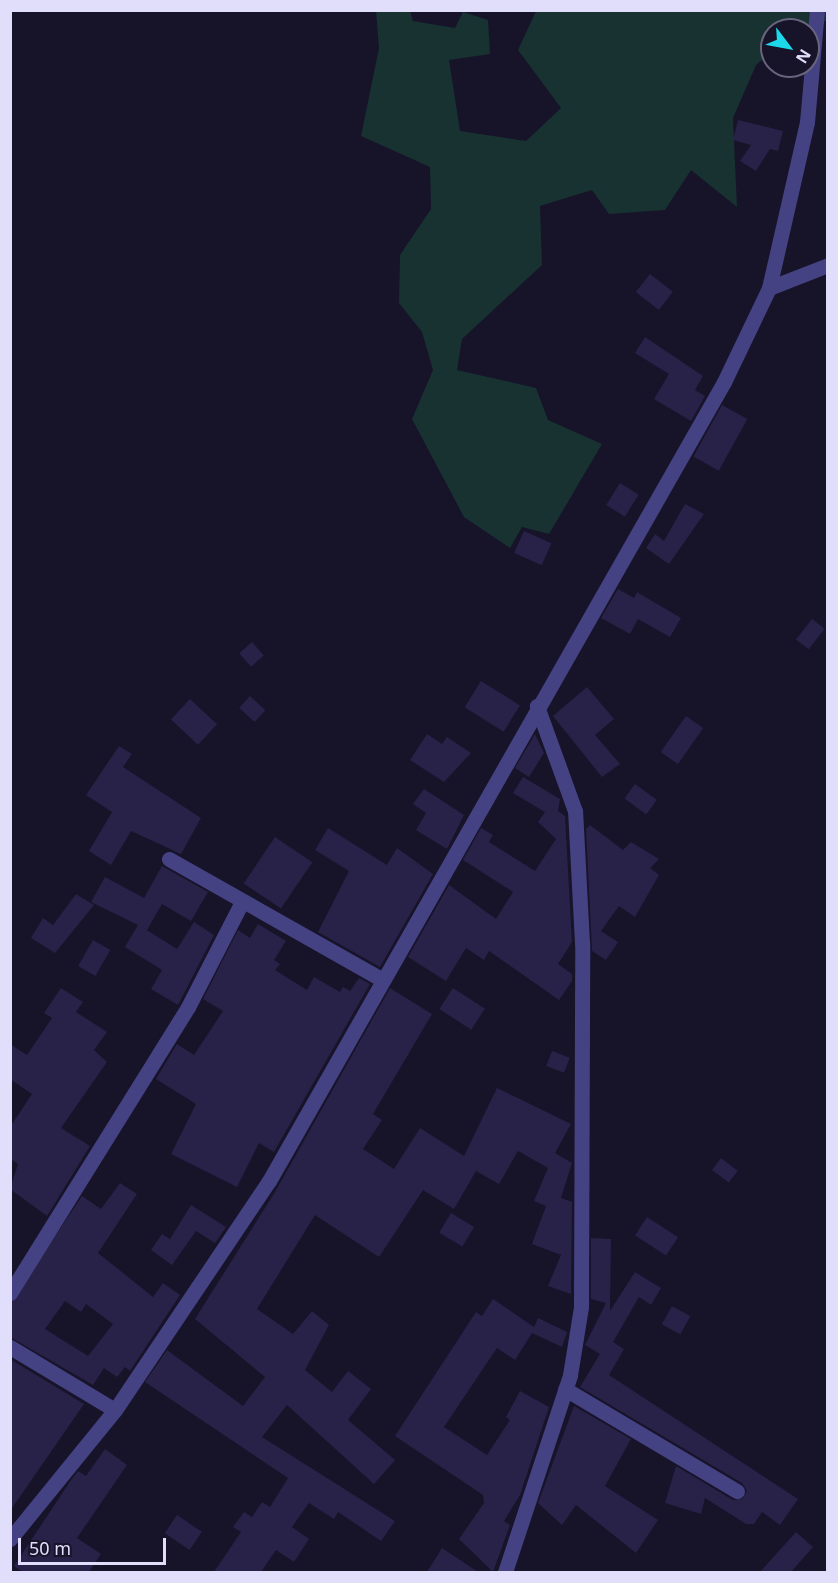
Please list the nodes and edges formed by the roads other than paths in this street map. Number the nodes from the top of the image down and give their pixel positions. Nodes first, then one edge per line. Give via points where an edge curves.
1 (817, 10) edge
2 (828, 265) edge
3 (769, 288) junction
4 (537, 706) junction
5 (169, 859) dead end
6 (242, 902) junction
7 (383, 980) junction
8 (10, 1293) edge
9 (10, 1347) edge
10 (565, 1389) junction
11 (115, 1410) junction
12 (737, 1491) dead end
13 (10, 1539) edge
14 (505, 1572) edge

1 - 3 street via 807,122
2 - 3 street
3 - 4 street via 724,381
4 - 7 street
4 - 10 street via 574,811 582,943 581,1307
5 - 6 street
6 - 7 street
6 - 8 street via 188,1006
7 - 11 street via 269,1181
9 - 11 street
10 - 12 street
10 - 14 street
11 - 13 street

